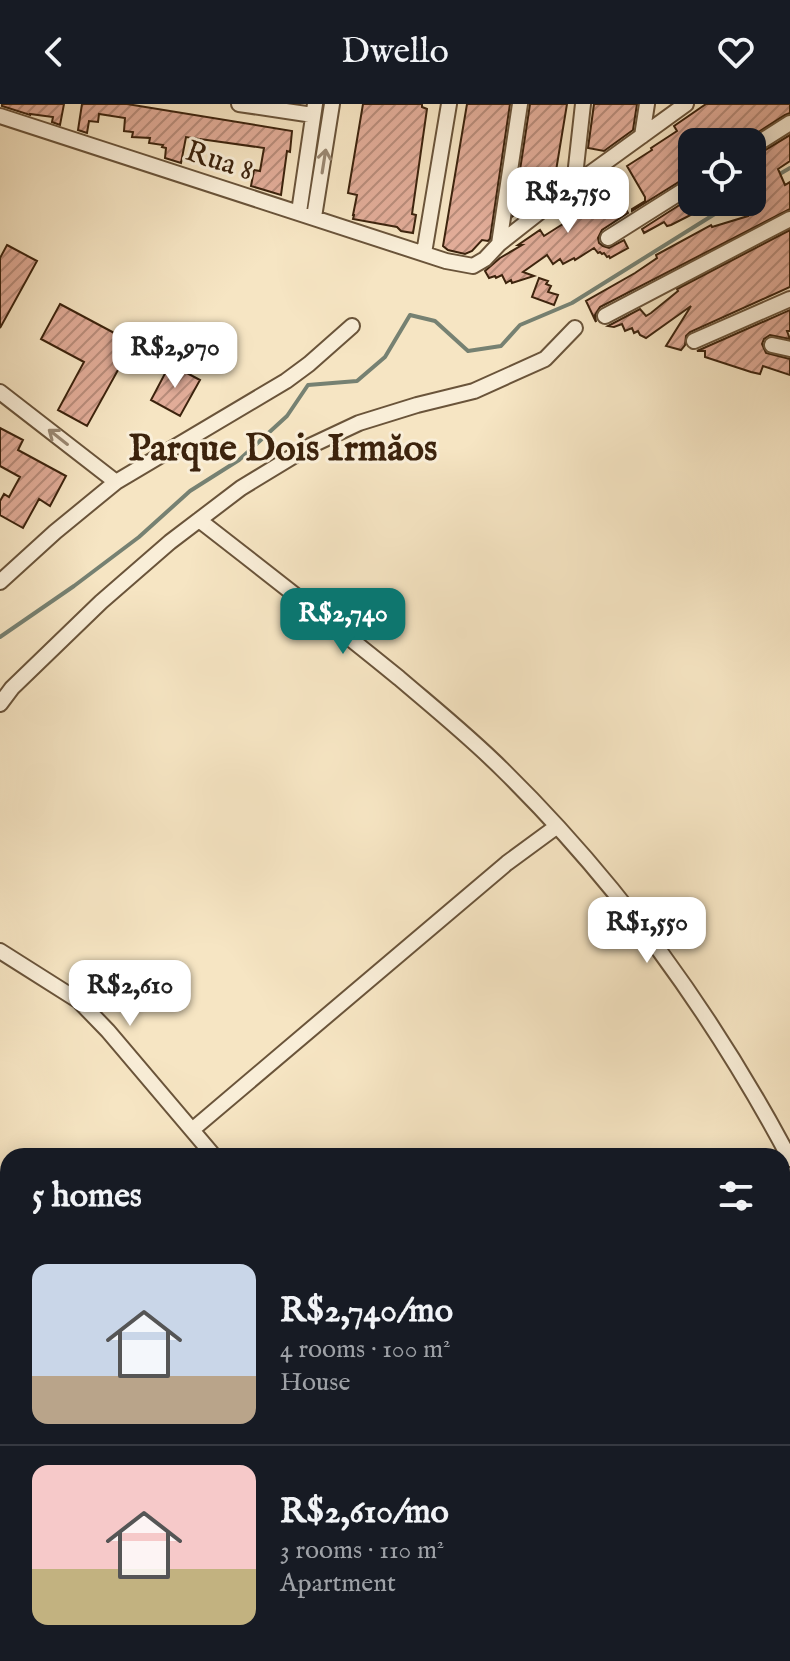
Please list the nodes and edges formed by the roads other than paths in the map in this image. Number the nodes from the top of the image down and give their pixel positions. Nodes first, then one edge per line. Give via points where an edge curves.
1 (239, 104) edge
2 (332, 104) edge
3 (449, 104) edge
4 (520, 104) edge
5 (583, 104) edge
6 (647, 104) edge
7 (686, 104) edge
8 (314, 109) edge
9 (0, 116) edge
10 (790, 123) edge
11 (642, 136) junction
12 (766, 138) edge
13 (574, 185) junction
14 (678, 194) edge
15 (299, 212) junction
16 (314, 217) junction
17 (790, 219) edge
18 (608, 238) dead end
19 (499, 244) junction
20 (424, 253) junction
21 (790, 299) edge
22 (605, 316) dead end
23 (352, 326) dead end
24 (575, 328) dead end
25 (694, 341) dead end
26 (772, 345) dead end
27 (790, 349) edge
28 (0, 392) edge
29 (116, 482) junction
30 (199, 520) junction
31 (0, 582) edge
32 (0, 704) edge
33 (556, 827) junction
34 (0, 951) edge
35 (192, 1130) junction
36 (207, 1148) edge
37 (784, 1148) edge

1 - 8 street
16 -> 2 street
3 - 20 street
4 - 19 street
5 - 13 street
6 - 11 street
7 - 11 street
8 - 15 street
9 - 15 street, Rua 8
10 - 12 street
11 - 13 street
13 - 19 street
14 - 18 street
15 - 16 street, Rua 8
16 - 20 street, Rua 8
17 - 22 street
19 - 20 street, Rua 8 via 473,266
21 - 25 street
23 - 29 street via 263,397
24 - 30 street via 545,359 488,385 359,423 310,446
26 - 27 street
29 -> 28 street
29 - 31 street
30 - 32 street via 101,602
30 - 33 street via 459,728
33 - 35 street
33 - 37 street via 593,866 689,990
34 - 35 street via 79,1001
35 - 36 street

